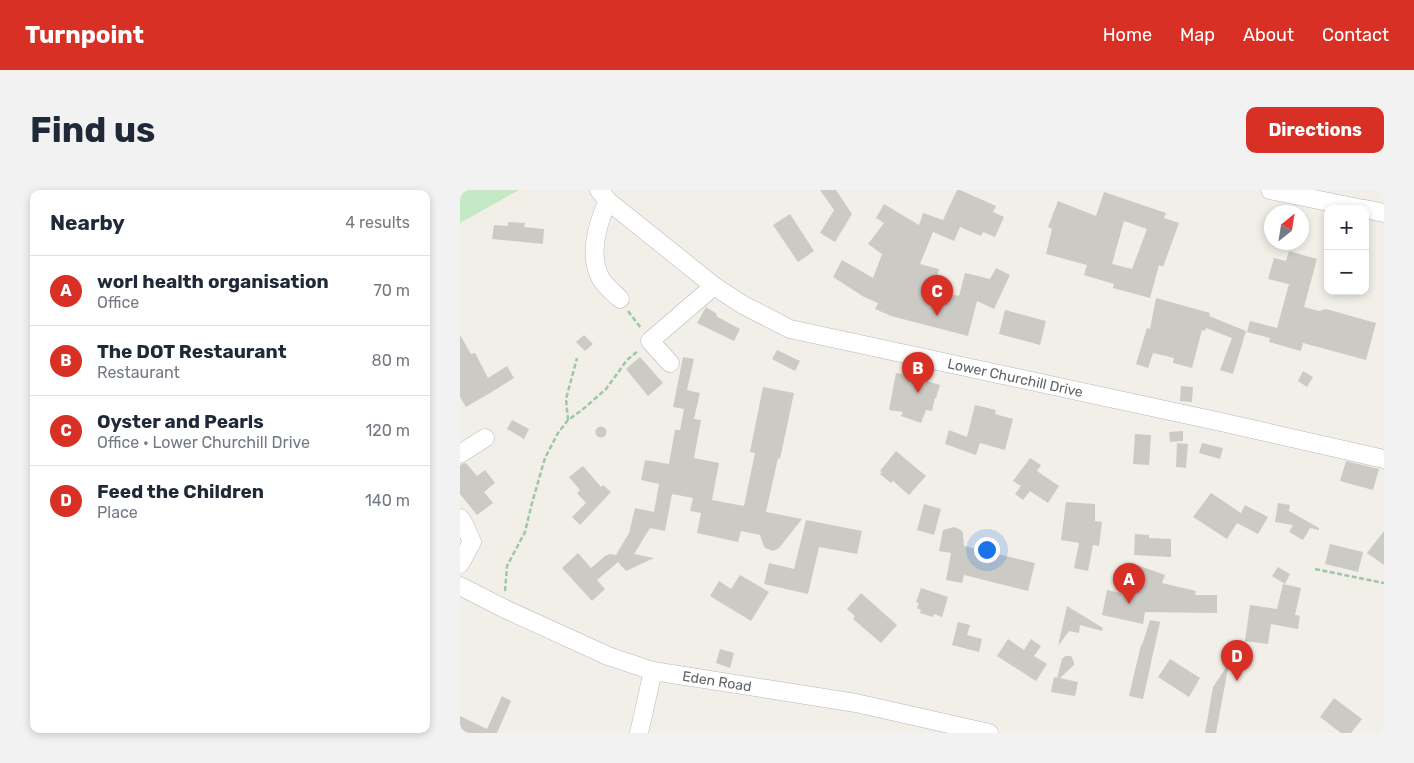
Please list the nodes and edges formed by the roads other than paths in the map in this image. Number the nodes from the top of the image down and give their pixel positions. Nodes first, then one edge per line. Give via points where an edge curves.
1 (1270, 190) edge
2 (604, 195) edge
3 (1344, 205) edge
4 (1369, 210) edge
5 (1384, 213) edge
6 (714, 286) junction
7 (620, 299) road end
8 (670, 363) dead end
9 (485, 438) dead end
10 (460, 454) edge
11 (1384, 459) edge
12 (460, 518) edge
13 (460, 564) edge
14 (460, 586) edge
15 (653, 671) junction
16 (638, 733) edge
17 (989, 733) edge

1 - 3 street
2 - 6 street, Lower Churchill Drive
2 - 7 street via 594,254 602,279
4 - 5 street
6 - 8 street via 650,341
6 - 11 street, Lower Churchill Drive via 742,305 790,328
9 - 10 street
12 - 13 street via 472,542
14 - 15 street, Eden Road via 608,656
15 - 16 street
15 - 17 street, Eden Road via 856,703

